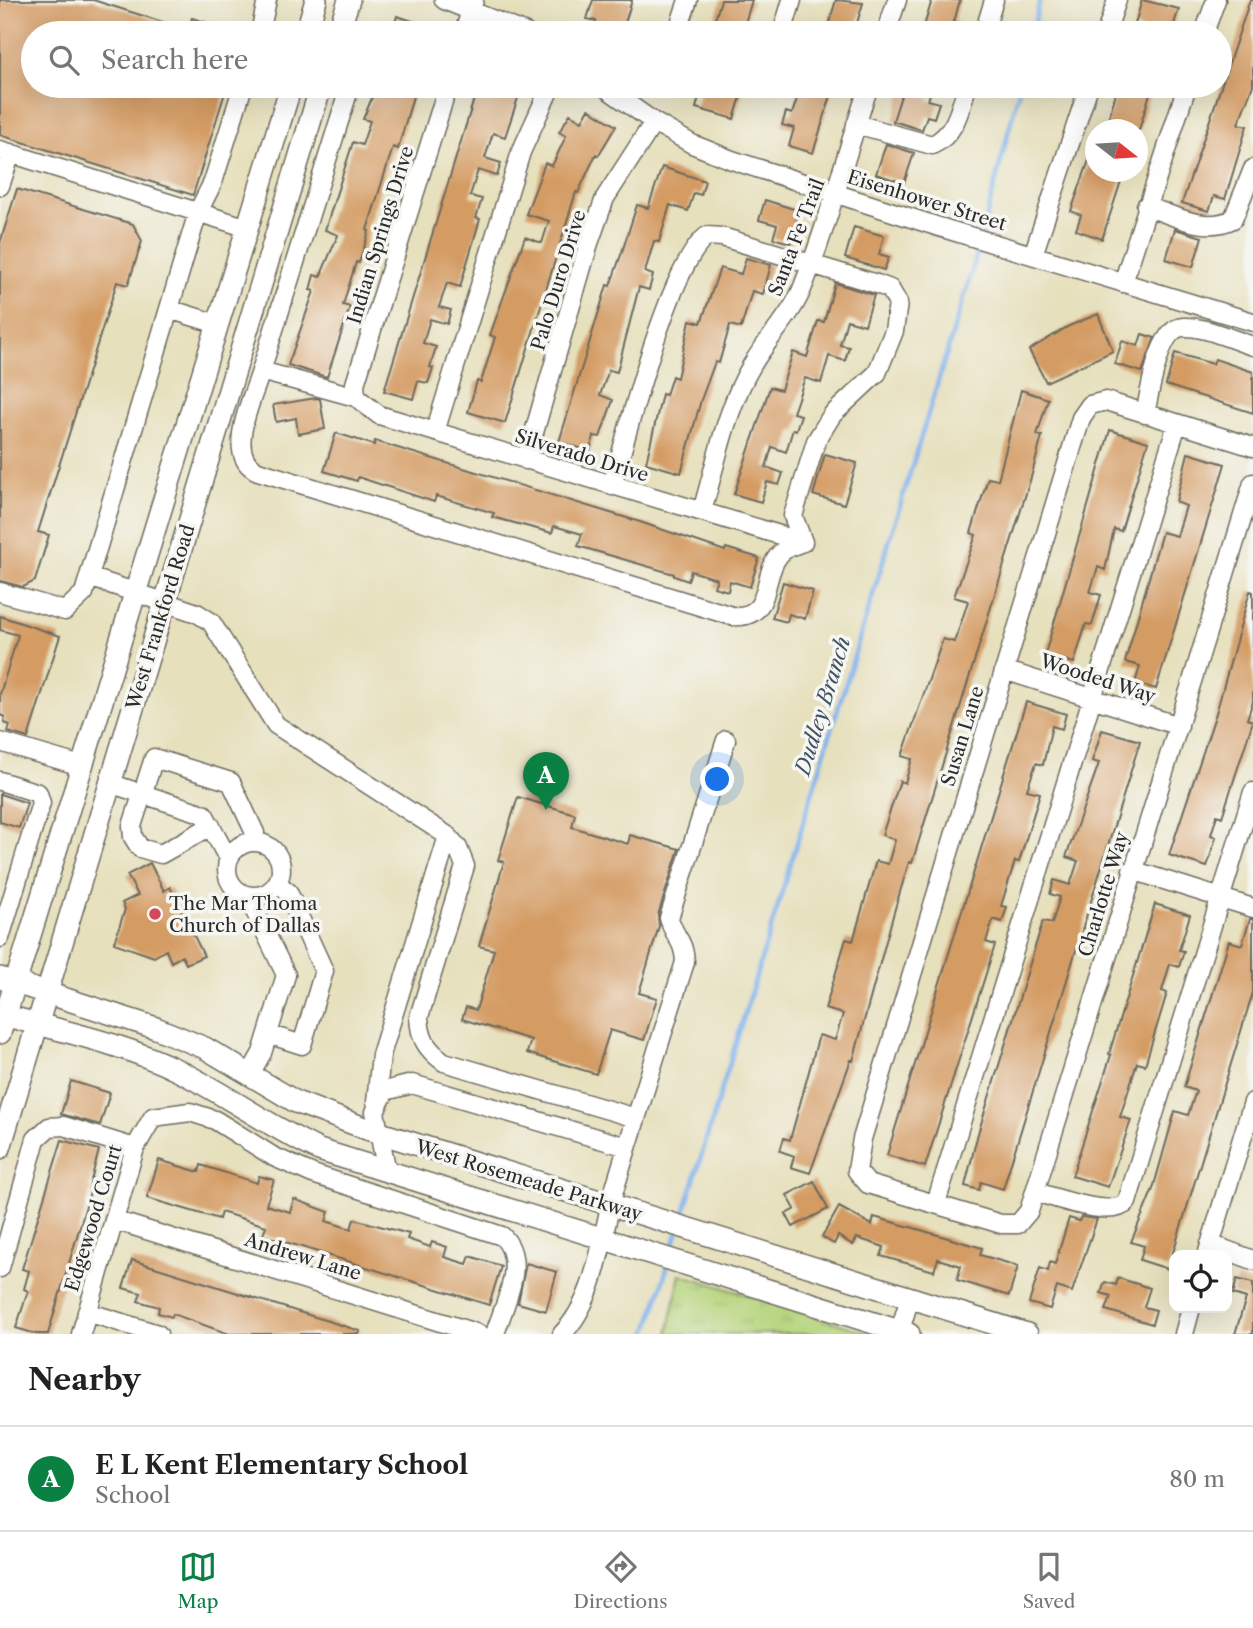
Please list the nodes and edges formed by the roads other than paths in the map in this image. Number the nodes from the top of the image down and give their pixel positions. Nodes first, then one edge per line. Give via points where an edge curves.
1 (267, 0) edge
2 (316, 0) edge
3 (349, 0) edge
4 (444, 0) edge
5 (688, 0) edge
6 (792, 0) edge
7 (897, 0) edge
8 (994, 0) edge
9 (1117, 0) edge
10 (1216, 0) edge
11 (472, 4) edge
12 (263, 21) edge
13 (310, 21) edge
14 (342, 21) edge
15 (467, 21) edge
16 (504, 21) edge
17 (681, 21) edge
18 (786, 21) edge
19 (890, 21) edge
20 (988, 21) edge
21 (1110, 21) edge
22 (1208, 21) edge
23 (239, 98) edge
24 (287, 98) edge
25 (317, 98) edge
26 (346, 98) edge
27 (444, 98) edge
28 (546, 98) edge
29 (620, 98) edge
30 (865, 98) edge
31 (963, 98) edge
32 (1085, 98) edge
33 (1183, 98) edge
34 (653, 122) junction
35 (856, 124) junction
36 (5, 151) edge
37 (1253, 169) edge
38 (0, 186) edge
39 (837, 194) junction
40 (1146, 206) junction
41 (198, 212) junction
42 (248, 228) junction
43 (1027, 253) junction
44 (811, 265) junction
45 (1123, 283) junction
46 (169, 309) junction
47 (1253, 322) edge
48 (217, 324) junction
49 (1253, 346) edge
50 (261, 371) junction
51 (356, 397) junction
52 (1145, 414) junction
53 (1177, 424) junction
54 (435, 432) junction
55 (1253, 447) edge
56 (526, 460) junction
57 (1253, 483) edge
58 (612, 486) junction
59 (702, 512) junction
60 (803, 541) junction
61 (89, 577) junction
62 (133, 591) junction
63 (0, 593) edge
64 (164, 602) junction
65 (1004, 670) junction
66 (1091, 698) junction
67 (1179, 726) junction
68 (726, 740) dead end
69 (0, 742) edge
70 (80, 766) junction
71 (0, 781) edge
72 (109, 783) junction
73 (1253, 792) edge
74 (142, 794) junction
75 (34, 825) junction
76 (211, 827) junction
77 (61, 832) junction
78 (448, 836) junction
79 (255, 842) junction
80 (230, 855) junction
81 (1132, 870) junction
82 (278, 884) junction
83 (252, 897) junction
84 (1221, 898) junction
85 (12, 902) junction
86 (1253, 908) edge
87 (38, 909) junction
88 (0, 938) edge
89 (8, 980) edge
90 (45, 992) junction
91 (2, 1021) edge
92 (36, 1024) junction
93 (268, 1034) junction
94 (250, 1074) junction
95 (1253, 1102) edge
96 (375, 1111) junction
97 (636, 1118) junction
98 (379, 1133) junction
99 (627, 1147) junction
100 (0, 1148) edge
101 (135, 1148) junction
102 (387, 1172) junction
103 (1036, 1192) junction
104 (931, 1202) junction
105 (620, 1208) junction
106 (114, 1220) junction
107 (611, 1242) junction
108 (1208, 1250) edge
109 (1232, 1255) edge
110 (1253, 1259) edge
111 (0, 1268) edge
112 (910, 1297) junction
113 (87, 1312) junction
114 (1190, 1313) edge
115 (903, 1333) edge
116 (81, 1334) edge
117 (158, 1334) edge
118 (479, 1334) edge
119 (495, 1334) edge
120 (562, 1334) edge
121 (1027, 1334) edge
122 (1184, 1334) edge

1 - 12 street
2 - 13 main road
3 - 14 main road
4 - 11 street
5 - 17 street
6 - 18 street
7 - 19 street
8 - 20 street
9 - 21 street
10 - 22 street
11 - 15 street
11 - 16 street
23 - 41 street via 213,182
24 - 42 main road, West Frankford Road
25 - 64 main road, West Frankford Road
26 - 50 street
27 - 51 street, Indian Springs Drive via 355,384
28 - 54 street via 521,152
29 - 34 street, Eisenhower Street
30 - 35 street, Santa Fe Trail
31 - 35 street via 953,128 945,139 932,145
32 - 43 street
33 - 40 street
34 - 39 street, Eisenhower Street via 732,160
34 - 56 street, Palo Duro Drive via 601,209
35 - 39 street, Santa Fe Trail
36 - 38 street
36 - 41 street
37 - 40 street via 1241,206 1233,219 1219,226
39 - 43 street, Eisenhower Street
39 - 44 street, Santa Fe Trail
40 - 45 street
41 - 42 street
41 - 46 street
42 - 48 main road, West Frankford Road
43 - 45 street, Eisenhower Street
44 - 58 street via 713,235 700,242 674,289
44 - 59 street, Santa Fe Trail via 796,303 751,365
44 - 60 street via 890,289 898,310 877,373 832,415 816,441 795,505 795,527
45 - 47 street, Eisenhower Street
46 - 48 street
46 - 61 street
48 - 62 main road, West Frankford Road
49 - 52 street via 1196,329 1174,330 1162,347
50 - 51 street, Silverado Drive
50 - 60 street via 241,447 247,465 258,471 732,616 754,612 778,556
51 - 54 street, Silverado Drive via 379,415
52 - 53 street, Susan Lane
52 - 65 street, Susan Lane via 1106,401 1090,405 1081,418
53 - 55 street, Susan Lane
53 - 66 street
54 - 56 street, Silverado Drive
56 - 58 street, Silverado Drive
57 - 67 street, Charlotte Way
58 - 59 street, Silverado Drive
59 - 60 street, Silverado Drive
61 - 62 street
61 - 63 street via 84,593 65,611
62 - 64 street
62 - 70 main road, West Frankford Road
64 - 72 main road, West Frankford Road
64 - 78 street via 211,622 286,734
65 - 66 street, Wooded Way
65 - 104 street, Susan Lane via 857,1158 857,1171 867,1184
66 - 67 street, Wooded Way
66 - 104 street
67 - 81 street, Charlotte Way
68 - 97 street via 669,918 672,931 684,944 685,962
69 - 70 street
70 - 77 main road, West Frankford Road
71 - 75 street via 38,793 41,803
72 - 74 street
72 - 90 main road, West Frankford Road
73 - 84 street
74 - 76 street via 204,814
74 - 76 street via 132,826 140,848 162,854
74 - 79 street via 154,758 231,782 256,833
75 - 77 street
75 - 85 street
76 - 80 street
77 - 87 main road, West Frankford Road
78 - 96 street via 381,1055
78 - 97 street via 465,866 419,1017 420,1036 430,1052 444,1062
79 - 80 street via 240,844
79 - 82 street via 269,846 279,856
80 - 83 street via 229,882
81 - 84 street
81 - 103 street, Charlotte Way
82 - 83 street via 266,894
82 - 93 street via 288,892 324,971 302,1045
83 - 93 street via 286,975
84 - 86 street
84 - 103 street via 1127,1202 1106,1210
85 - 87 street
85 - 88 street
87 - 89 main road, West Frankford Road
89 - 90 main road, West Rosemeade Parkway
89 - 91 main road, West Frankford Road
90 - 92 main road, West Frankford Road
90 - 94 main road, West Rosemeade Parkway via 193,1043
91 - 92 main road, West Rosemeade Parkway
92 - 100 main road, West Frankford Road
92 - 102 main road, West Rosemeade Parkway via 169,1067 282,1133
93 - 94 street
94 - 98 main road, West Rosemeade Parkway via 296,1102
95 - 108 street
96 - 98 street
96 - 99 street via 385,1091 412,1084
97 - 99 street
98 - 102 street
98 - 105 main road, West Rosemeade Parkway
99 - 105 street
101 - 106 street, Edgewood Court
101 - 111 street via 64,1126 49,1127 36,1139
101 - 119 street, Edgewood Court via 153,1117 190,1112 313,1174 502,1236 511,1245 515,1270
102 - 107 main road, West Rosemeade Parkway
103 - 104 street, Charlotte Way via 1018,1224 1002,1224
105 - 107 street
105 - 112 main road, West Rosemeade Parkway
106 - 113 street, Edgewood Court
106 - 118 street, Andrew Lane
107 - 115 main road, West Rosemeade Parkway
107 - 120 street via 573,1323
109 - 110 street
112 - 115 street
112 - 121 main road, West Rosemeade Parkway
113 - 116 street, Edgewood Court
113 - 117 street
114 - 122 street

